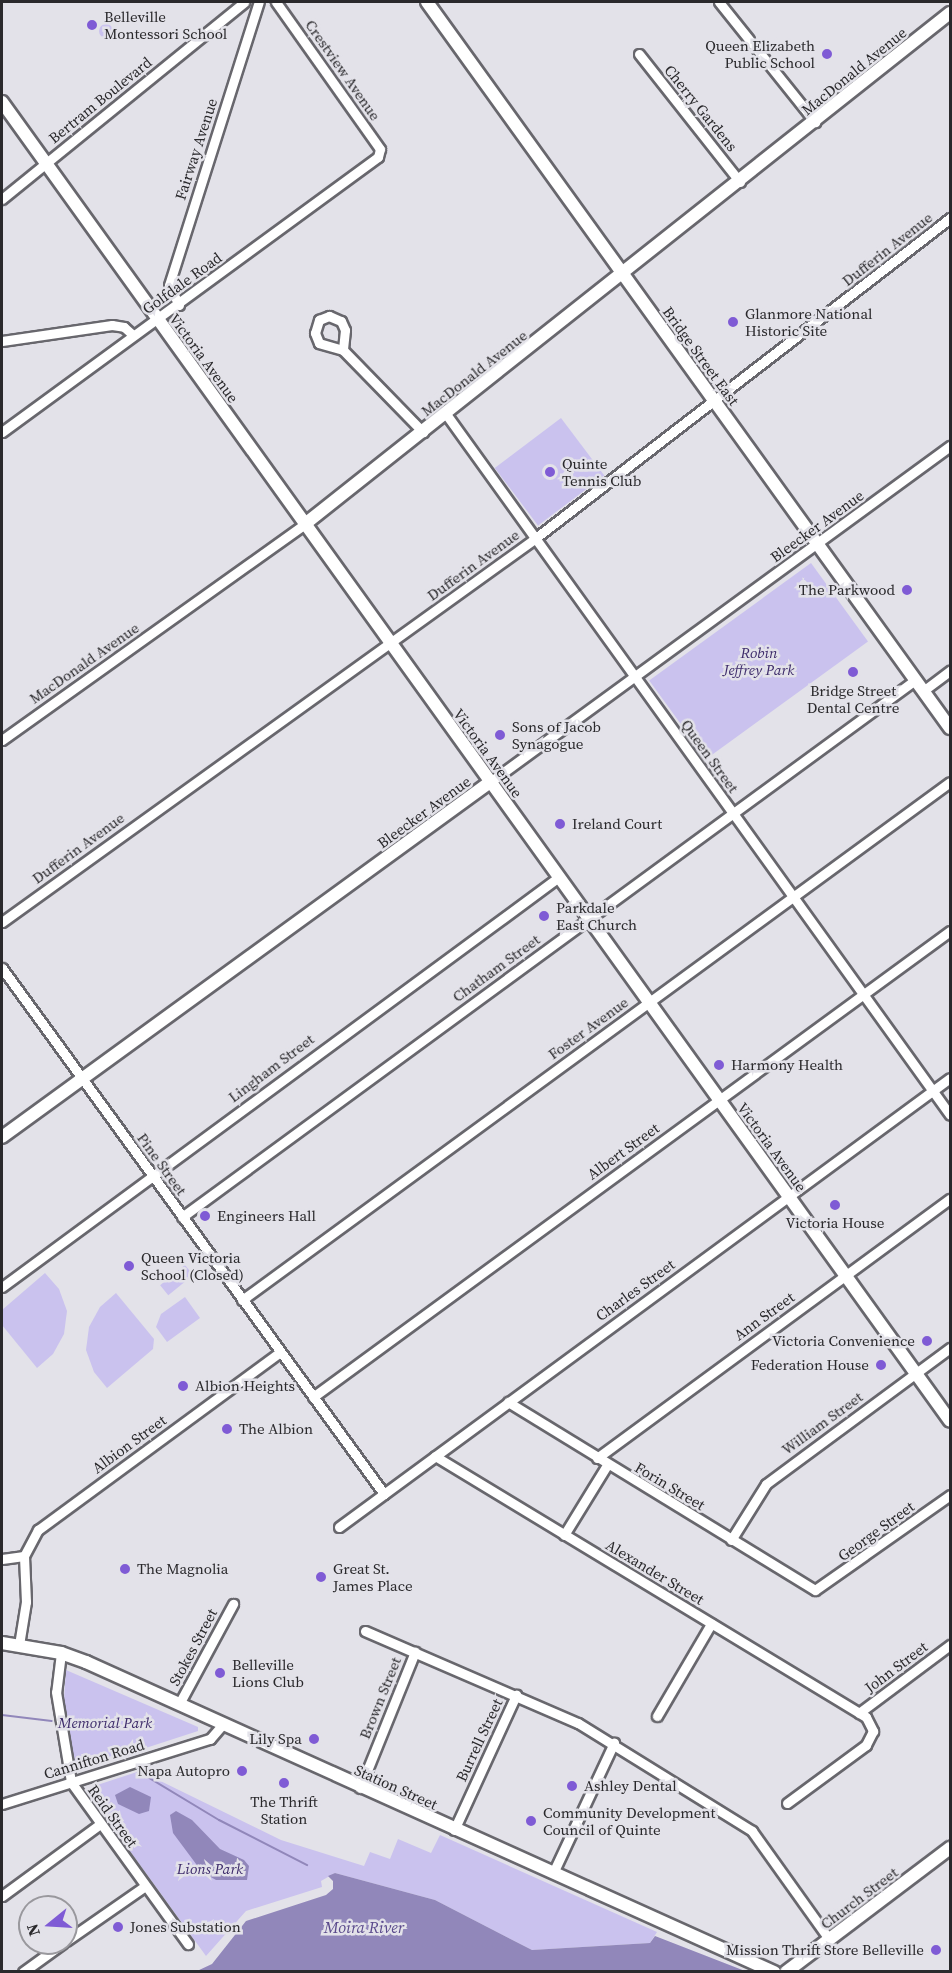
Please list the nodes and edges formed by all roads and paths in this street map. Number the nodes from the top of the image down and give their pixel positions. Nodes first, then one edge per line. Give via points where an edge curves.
1 (244, 2) edge
2 (259, 2) edge
3 (276, 2) edge
4 (427, 2) edge
5 (719, 2) edge
6 (951, 13) edge
7 (639, 54) dead end
8 (2, 102) edge
9 (815, 122) junction
10 (378, 157) joint
11 (45, 164) junction
12 (740, 182) junction
13 (2, 199) edge
14 (951, 218) edge
15 (624, 275) junction
16 (179, 305) junction
17 (158, 320) junction
18 (133, 335) junction
19 (2, 341) edge
20 (343, 350) dead end
21 (715, 402) junction
22 (446, 414) junction
23 (2, 432) edge
24 (423, 432) junction
25 (951, 446) edge
26 (305, 524) junction
27 (533, 540) junction
28 (817, 544) junction
29 (390, 643) junction
30 (951, 671) edge
31 (634, 677) junction
32 (915, 680) junction
33 (923, 691) junction
34 (951, 728) edge
35 (2, 740) edge
36 (490, 782) junction
37 (951, 782) edge
38 (733, 814) junction
39 (559, 877) junction
40 (793, 897) junction
41 (589, 919) junction
42 (2, 922) edge
43 (951, 931) edge
44 (2, 968) edge
45 (863, 995) junction
46 (650, 1002) junction
47 (81, 1078) junction
48 (951, 1078) edge
49 (933, 1091) junction
50 (719, 1099) junction
51 (951, 1115) edge
52 (2, 1137) edge
53 (152, 1175) junction
54 (789, 1196) junction
55 (951, 1199) edge
56 (182, 1217) junction
57 (846, 1275) junction
58 (2, 1287) edge
59 (242, 1299) junction
60 (951, 1348) edge
61 (280, 1352) junction
62 (916, 1373) junction
63 (313, 1397) junction
64 (508, 1402) junction
65 (951, 1421) edge
66 (435, 1456) junction
67 (597, 1458) junction
68 (607, 1464) junction
69 (384, 1494) junction
70 (951, 1495) edge
71 (339, 1527) dead end
72 (564, 1535) junction
73 (731, 1540) junction
74 (24, 1556) junction
75 (2, 1559) edge
76 (819, 1590) joint
77 (233, 1604) dead end
78 (711, 1624) junction
79 (365, 1631) dead end
80 (2, 1642) edge
81 (19, 1645) junction
82 (951, 1645) edge
83 (415, 1652) junction
84 (61, 1653) junction
85 (516, 1695) junction
86 (179, 1704) junction
87 (859, 1713) junction
88 (657, 1716) dead end
89 (224, 1724) junction
90 (614, 1743) junction
91 (71, 1782) junction
92 (360, 1788) junction
93 (787, 1803) dead end
94 (2, 1804) edge
95 (100, 1824) junction
96 (454, 1830) junction
97 (951, 1848) edge
98 (553, 1873) junction
99 (145, 1886) junction
100 (2, 1896) edge
101 (78, 1933) edge
102 (829, 1939) junction
103 (188, 1944) dead end
104 (46, 1955) edge
105 (23, 1971) edge
106 (774, 1971) edge
107 (786, 1971) edge

1 - 11 street, Bertram Boulevard
2 - 16 street, Fairway Avenue via 169,285
3 - 10 street, Crestview Avenue via 380,149
4 - 15 street, Bridge Street East
5 - 9 street
6 - 9 street, MacDonald Avenue
7 - 12 street, Cherry Gardens
8 - 11 street, Victoria Avenue
9 - 12 street, MacDonald Avenue
10 - 16 street, Golfdale Road
11 - 13 street, Bertram Boulevard
11 - 17 street, Victoria Avenue
12 - 15 street, MacDonald Avenue
14 - 21 street, Dufferin Avenue
15 - 21 street, Bridge Street East
15 - 22 street, MacDonald Avenue
16 - 17 street, Golfdale Road
17 - 18 street, Golfdale Road
17 - 26 street, Victoria Avenue
18 - 19 street via 124,327 112,325
18 - 23 street, Golfdale Road
20 - 24 street
21 - 27 street, Dufferin Avenue
21 - 28 street, Bridge Street East
22 - 24 street, MacDonald Avenue
22 - 27 street, Queen Street
24 - 26 street, MacDonald Avenue
25 - 28 street, Bleecker Avenue
26 - 29 street, Victoria Avenue
26 - 35 street, MacDonald Avenue
27 - 29 street, Dufferin Avenue
27 - 31 street, Queen Street
28 - 31 street, Bleecker Avenue
28 - 32 street, Bridge Street East
29 - 36 street, Victoria Avenue
29 - 42 street, Dufferin Avenue
30 - 33 street
31 - 36 street, Bleecker Avenue
31 - 38 street, Queen Street
32 - 33 street, Bridge Street East
32 - 38 street, Chatham Street
33 - 34 street, Bridge Street East
36 - 39 street, Victoria Avenue
36 - 47 street, Bleecker Avenue
37 - 40 street, Foster Avenue
38 - 40 street, Queen Street
38 - 41 street, Chatham Street
39 - 41 street, Victoria Avenue
39 - 53 street, Lingham Street
40 - 45 street, Queen Street
40 - 46 street, Foster Avenue
41 - 46 street, Victoria Avenue
41 - 56 street, Chatham Street
43 - 45 street, Albert Street
44 - 47 street, Pine Street
45 - 49 street, Queen Street
45 - 50 street, Albert Street
46 - 50 street, Victoria Avenue
46 - 59 street, Foster Avenue
47 - 52 street, Bleecker Avenue
47 - 53 street, Pine Street
48 - 49 street, Charles Street
49 - 51 street, Queen Street
49 - 54 street, Charles Street
50 - 54 street, Victoria Avenue
50 - 63 street, Albert Street
53 - 56 street, Pine Street
53 - 58 street, Lingham Street
54 - 57 street, Victoria Avenue
54 - 64 street, Charles Street
55 - 57 street, Ann Street
56 - 59 street, Pine Street
57 - 62 street, Victoria Avenue
57 - 67 street, Ann Street
59 - 61 street, Pine Street
60 - 62 street, William Street
61 - 63 street, Pine Street
61 - 74 street, Albion Street via 38,1530
62 - 65 street, Victoria Avenue
62 - 73 street, William Street via 766,1484
63 - 69 street, Pine Street
64 - 66 street, Charles Street
64 - 67 street, Forin Street
66 - 69 street, Charles Street
66 - 72 street, Alexander Street
67 - 68 street, Forin Street
68 - 72 street
68 - 73 street, Forin Street
69 - 71 street, Charles Street
70 - 76 street, George Street
72 - 78 street, Alexander Street
73 - 76 street, Forin Street
74 - 75 street
74 - 81 street via 26,1602
77 - 86 street, Stokes Street
78 - 87 street, Alexander Street
78 - 88 street
79 - 83 street
80 - 81 street, Station Street
81 - 84 street, Station Street
82 - 87 street, John Street
83 - 85 street
83 - 92 street, Brown Street
84 - 86 street, Station Street
84 - 91 street, Reid Street via 56,1692
85 - 90 street
85 - 96 street, Burrell Street
86 - 89 street, Station Street
87 - 93 street via 873,1731 866,1745
89 - 91 street, Cannifton Road via 210,1739
89 - 92 street, Station Street
90 - 98 street
90 - 102 street via 752,1831
91 - 94 street, Cannifton Road
91 - 95 street, Reid Street
92 - 96 street, Station Street
95 - 99 street, Reid Street
95 - 100 street
96 - 98 street, Station Street
97 - 102 street, Church Street
98 - 106 street, Station Street
99 - 101 street
99 - 103 street, Reid Street
102 - 107 street, Church Street
104 - 105 street

